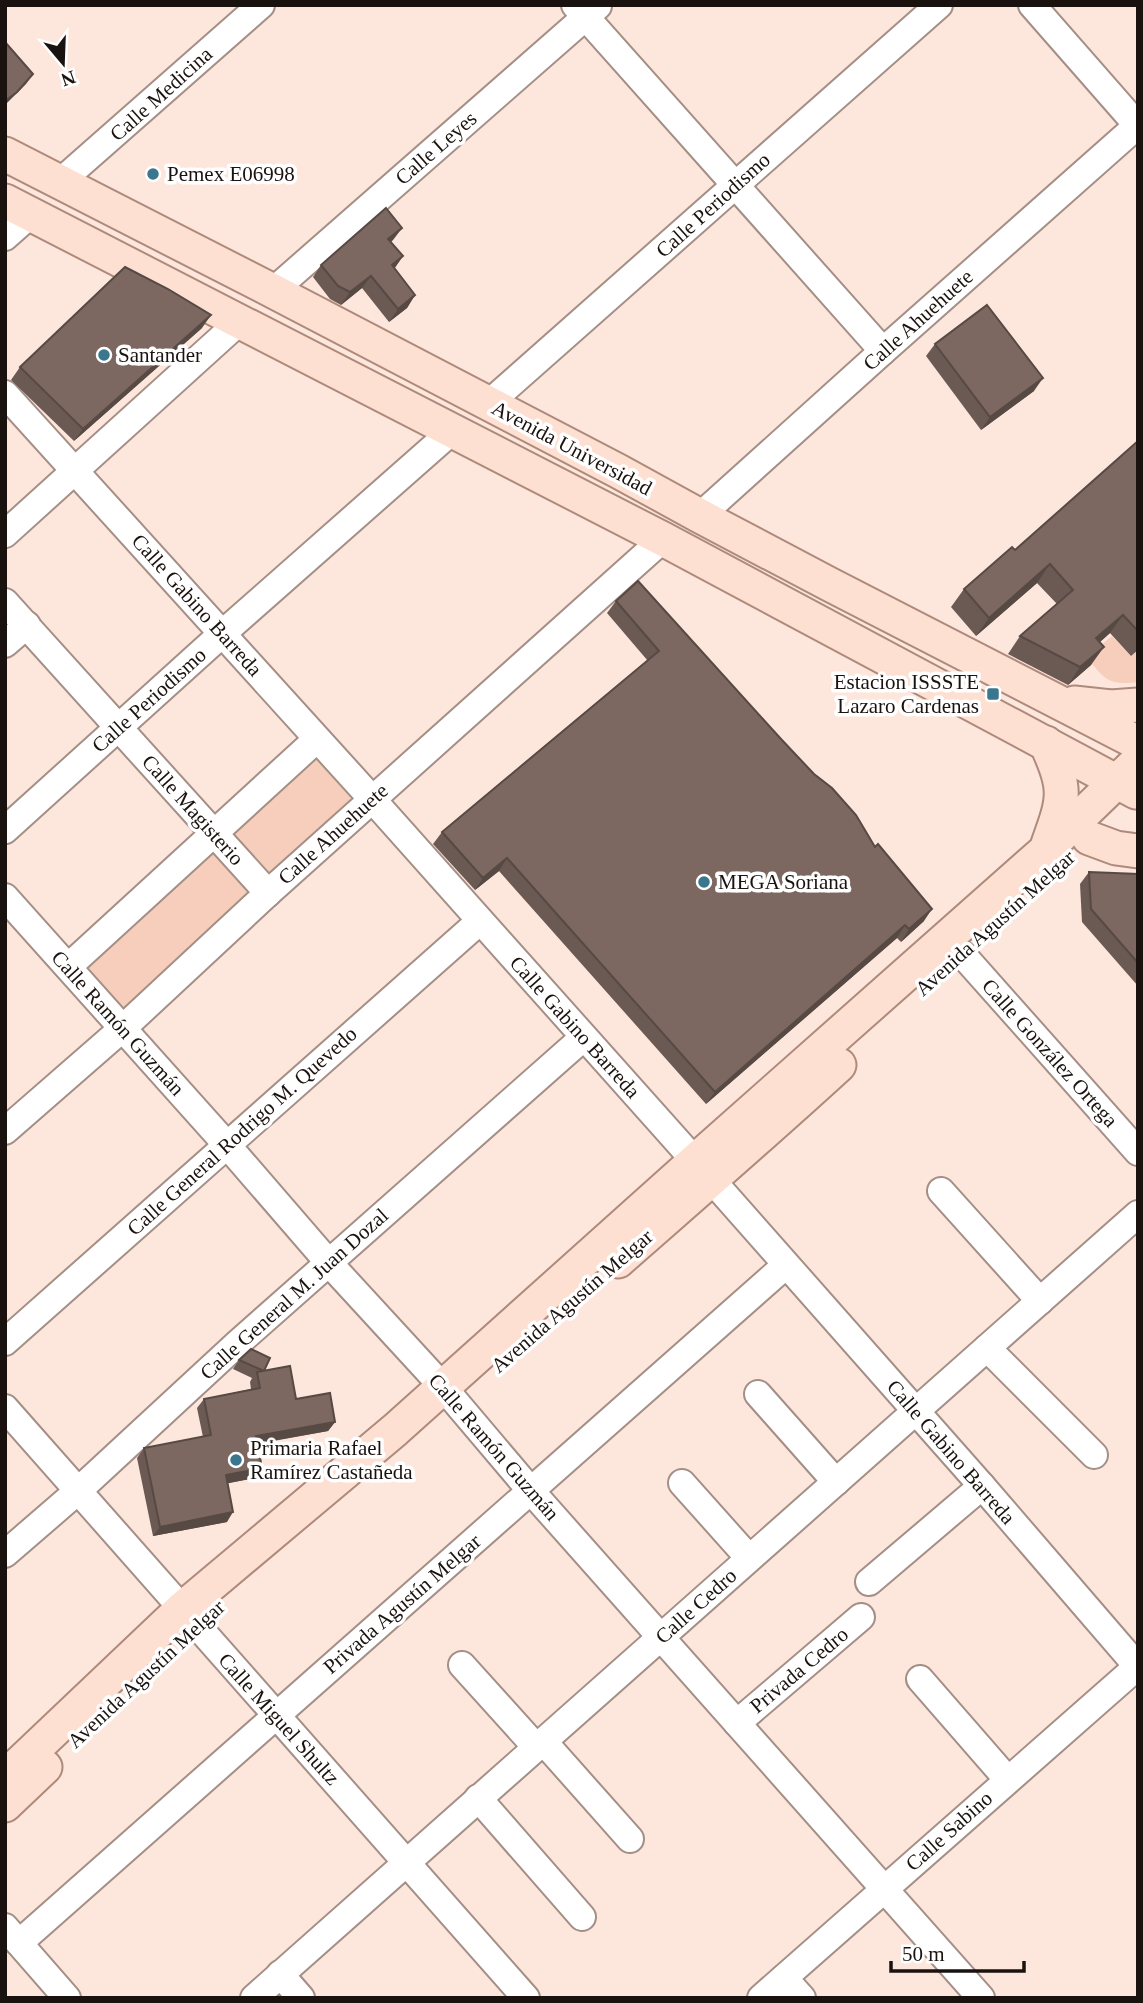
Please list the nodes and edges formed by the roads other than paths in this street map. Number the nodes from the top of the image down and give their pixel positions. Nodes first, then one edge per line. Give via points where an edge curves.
1 (261, 5) edge
2 (939, 5) edge
3 (1032, 5) edge
4 (587, 9) edge
5 (1138, 125) edge
6 (5, 154) edge
7 (60, 182) junction
8 (736, 185) junction
9 (18, 207) edge
10 (5, 237) edge
11 (273, 291) junction
12 (240, 322) junction
13 (883, 351) junction
14 (5, 394) edge
15 (488, 404) junction
16 (452, 431) junction
17 (75, 471) junction
18 (700, 516) junction
19 (5, 534) edge
20 (663, 539) junction
21 (5, 602) edge
22 (27, 625) junction
23 (223, 633) junction
24 (5, 644) edge
25 (1053, 699) junction
26 (1138, 705) edge
27 (119, 727) junction
28 (317, 739) junction
29 (1046, 743) junction
30 (1138, 743) edge
31 (1133, 784) edge
32 (372, 799) junction
33 (5, 830) edge
34 (213, 834) junction
35 (1089, 838) junction
36 (1046, 850) junction
37 (1138, 851) edge
38 (268, 893) junction
39 (5, 897) edge
40 (480, 921) junction
41 (962, 954) junction
42 (68, 967) junction
43 (123, 1028) junction
44 (584, 1037) junction
45 (5, 1131) edge
46 (227, 1145) junction
47 (1138, 1152) edge
48 (703, 1170) junction
49 (941, 1191) dead end
50 (1138, 1214) edge
51 (329, 1263) junction
52 (786, 1265) junction
53 (1040, 1301) junction
54 (5, 1342) edge
55 (987, 1348) junction
56 (758, 1394) dead end
57 (449, 1395) junction
58 (5, 1408) edge
59 (915, 1411) junction
60 (1094, 1455) dead end
61 (836, 1482) junction
62 (682, 1483) dead end
63 (982, 1486) junction
64 (79, 1490) junction
65 (531, 1490) junction
66 (5, 1554) edge
67 (749, 1558) junction
68 (869, 1582) dead end
69 (189, 1617) junction
70 (861, 1618) dead end
71 (661, 1637) junction
72 (462, 1665) dead end
73 (1138, 1666) edge
74 (920, 1679) dead end
75 (276, 1716) junction
76 (737, 1723) junction
77 (540, 1744) junction
78 (5, 1777) edge
79 (1008, 1780) junction
80 (478, 1798) junction
81 (5, 1805) edge
82 (630, 1839) dead end
83 (406, 1862) junction
84 (885, 1889) junction
85 (582, 1917) dead end
86 (12, 1935) edge
87 (280, 1974) junction
88 (784, 1978) junction
89 (67, 1998) edge
90 (254, 1998) edge
91 (301, 1998) edge
92 (526, 1998) edge
93 (761, 1998) edge
94 (802, 1998) edge
95 (981, 1998) edge

1 - 7 street, Calle Medicina
2 - 8 street, Calle Periodismo
3 - 5 street
4 - 8 street
4 - 11 street, Calle Leyes
5 - 13 street, Calle Ahuehuete
6 - 7 main road, Avenida Universidad
7 - 11 main road, Avenida Universidad
8 - 13 street
8 - 15 street, Calle Periodismo
9 - 10 street
9 - 12 main road, Avenida Universidad
11 - 15 main road, Avenida Universidad
12 - 16 main road, Avenida Universidad
12 - 17 street
13 - 18 street, Calle Ahuehuete
14 - 17 street, Calle Gabino Barreda
15 - 18 main road, Avenida Universidad
16 - 20 main road, Avenida Universidad
16 - 23 street, Calle Periodismo
17 - 19 street
17 - 23 street, Calle Gabino Barreda
18 - 25 main road, Avenida Universidad
20 - 29 main road, Avenida Universidad
20 - 32 street, Calle Ahuehuete
21 - 22 street, Calle Magisterio
22 - 24 street
22 - 27 street, Calle Magisterio
23 - 27 street, Calle Periodismo
23 - 28 street, Calle Gabino Barreda
25 - 26 main road
25 - 30 main road, Avenida Universidad
27 - 33 street, Calle Periodismo
27 - 34 street, Calle Magisterio
28 - 32 street, Calle Gabino Barreda
28 - 34 street
29 - 31 main road, Avenida Universidad
29 - 36 main road via 1062,792
31 - 35 main road, Avenida Agustín Melgar
31 - 36 main road, Avenida Agustín Melgar
32 - 38 street, Calle Ahuehuete
32 - 40 street, Calle Gabino Barreda
34 - 38 street, Calle Magisterio
34 - 42 street
35 - 37 main road
35 - 41 main road, Avenida Agustín Melgar
36 - 48 main road, Avenida Agustín Melgar
38 - 43 street, Calle Ahuehuete
39 - 42 street, Calle Ramón Guzmán
40 - 44 street, Calle Gabino Barreda
40 - 46 street, Calle General Rodrigo M. Quevedo
41 - 47 street, Calle González Ortega
41 - 48 main road, Avenida Agustín Melgar via 776,1123
42 - 43 street, Calle Ramón Guzmán
43 - 45 street, Calle Ahuehuete
43 - 46 street, Calle Ramón Guzmán
44 - 48 street, Calle Gabino Barreda
44 - 51 street, Calle General M. Juan Dozal
46 - 51 street, Calle Ramón Guzmán
46 - 54 street, Calle General Rodrigo M. Quevedo
48 - 52 street, Calle Gabino Barreda
48 - 57 main road, Avenida Agustín Melgar
49 - 53 street
50 - 53 street, Calle Cedro
51 - 57 street, Calle Ramón Guzmán
51 - 64 street, Calle General M. Juan Dozal
52 - 59 street, Calle Gabino Barreda
52 - 65 street, Privada Agustín Melgar
53 - 55 street, Calle Cedro
55 - 59 street, Calle Cedro
55 - 60 street
56 - 61 street
57 - 65 street, Calle Ramón Guzmán
57 - 69 main road, Avenida Agustín Melgar via 395,1430
58 - 64 street, Calle Miguel Shultz
59 - 61 street, Calle Cedro
59 - 63 street, Calle Gabino Barreda
61 - 67 street, Calle Cedro
62 - 67 street
63 - 68 street
63 - 73 street, Calle Gabino Barreda
64 - 66 street, Calle General M. Juan Dozal
64 - 69 street, Calle Miguel Shultz
65 - 71 street, Calle Ramón Guzmán
65 - 75 street, Privada Agustín Melgar
67 - 71 street, Calle Cedro
69 - 75 street, Calle Miguel Shultz
69 - 78 main road, Avenida Agustín Melgar
69 - 81 main road, Avenida Agustín Melgar
70 - 76 street, Privada Cedro
71 - 76 street, Calle Ramón Guzmán
71 - 77 street, Calle Cedro
72 - 77 street
73 - 79 street, Calle Sabino
74 - 79 street
75 - 83 street, Calle Miguel Shultz
75 - 86 street, Privada Agustín Melgar
76 - 84 street, Calle Ramón Guzmán
77 - 80 street, Calle Cedro
77 - 82 street
79 - 84 street, Calle Sabino
80 - 83 street, Calle Cedro
80 - 85 street
83 - 87 street, Calle Cedro
83 - 92 street, Calle Miguel Shultz
84 - 88 street, Calle Sabino
84 - 95 street, Calle Ramón Guzmán
86 - 89 street
87 - 90 street, Calle Cedro
87 - 91 street
88 - 93 street, Calle Sabino
88 - 94 street

